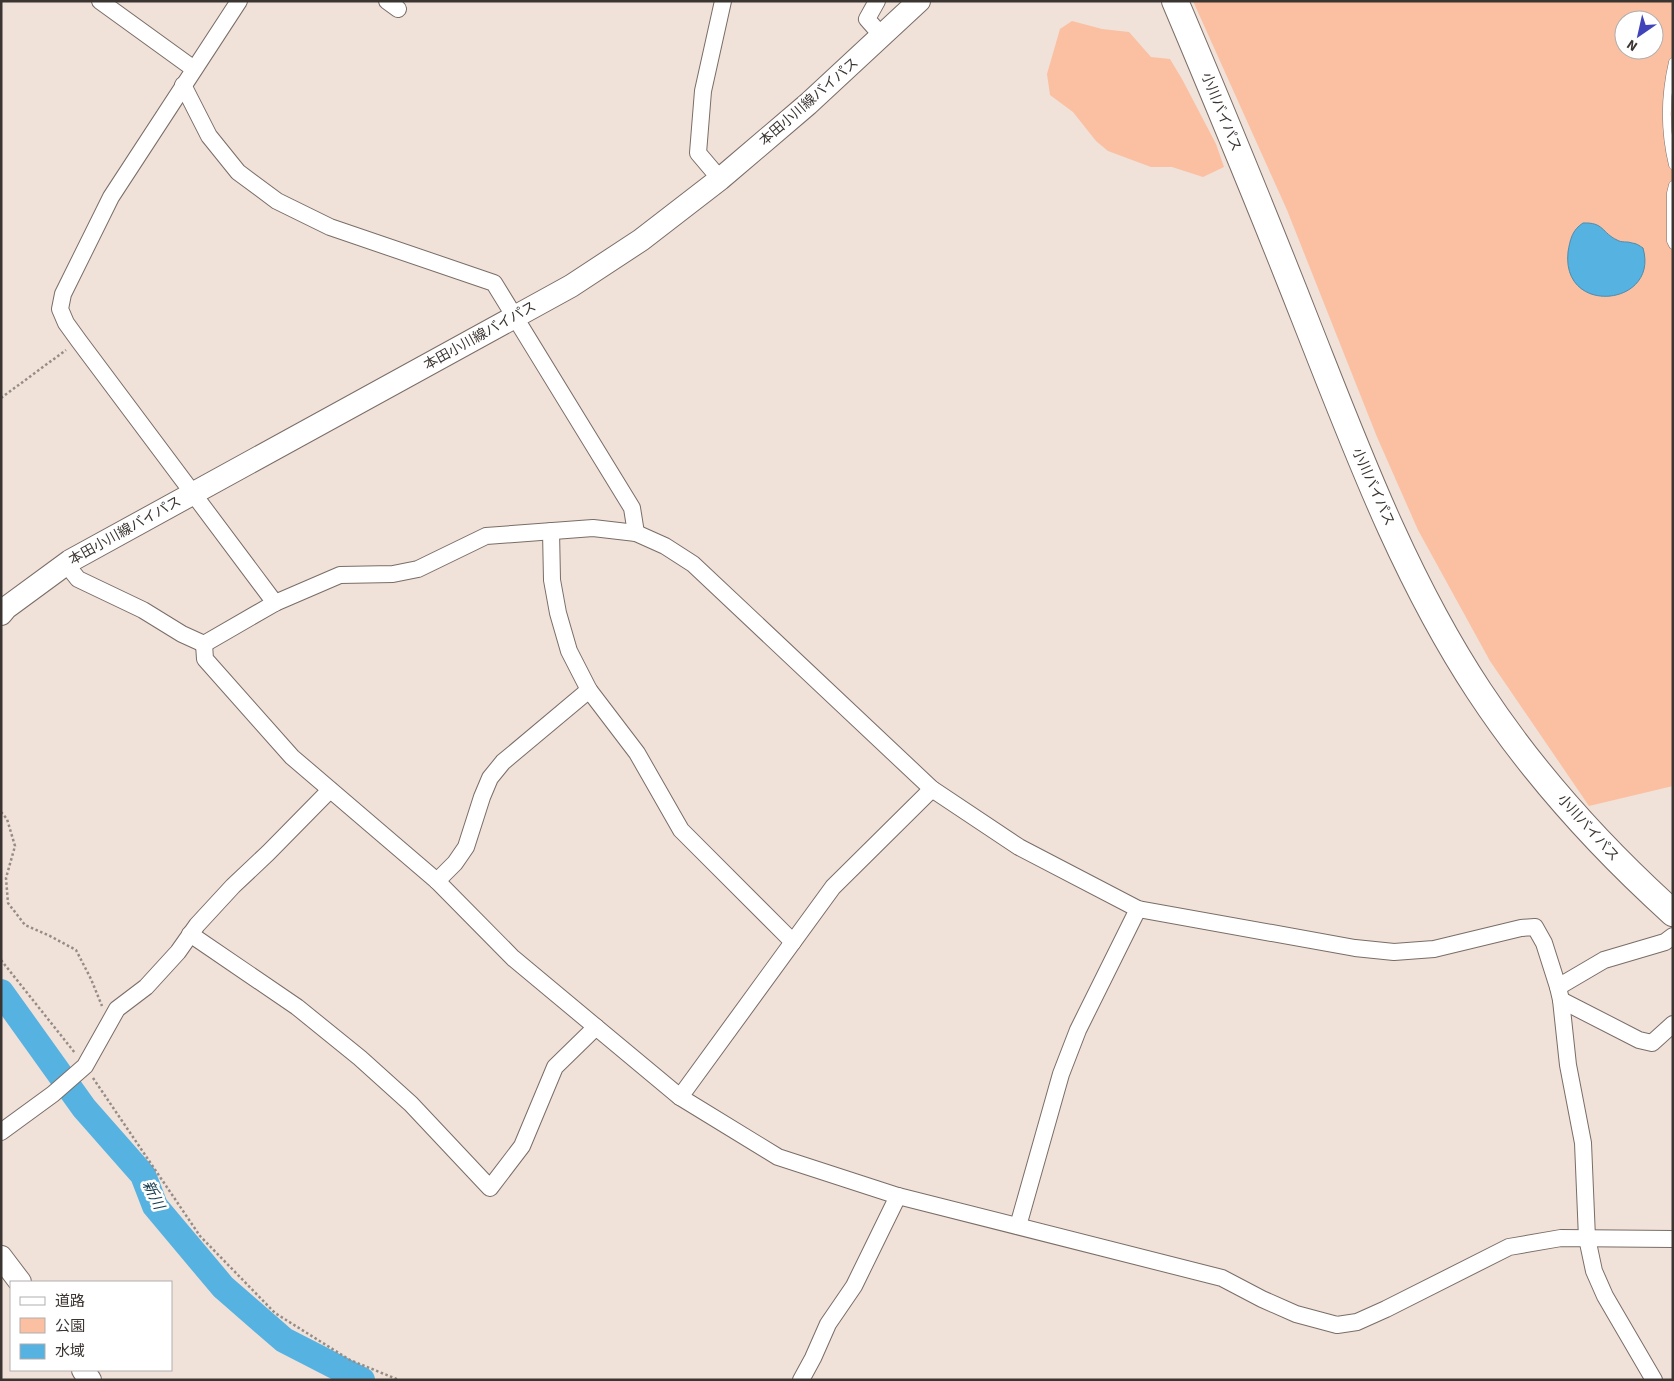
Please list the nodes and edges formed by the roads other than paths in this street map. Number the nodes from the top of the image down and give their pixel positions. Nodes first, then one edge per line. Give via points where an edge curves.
1 (100, 1) edge
2 (239, 1) edge
3 (723, 1) edge
4 (877, 1) edge
5 (919, 1) edge
6 (1175, 1) edge
7 (882, 36) junction
8 (1673, 62) edge
9 (194, 69) junction
10 (183, 85) junction
11 (1673, 165) edge
12 (720, 180) junction
13 (1673, 185) edge
14 (1673, 245) edge
15 (515, 316) junction
16 (193, 493) junction
17 (551, 531) junction
18 (636, 533) junction
19 (66, 564) junction
20 (275, 603) junction
21 (1, 614) edge
22 (204, 644) junction
23 (589, 690) junction
24 (932, 789) junction
25 (330, 790) junction
26 (437, 881) junction
27 (1138, 910) junction
28 (1673, 913) edge
29 (190, 934) junction
30 (1673, 936) edge
31 (793, 942) junction
32 (1560, 994) junction
33 (1673, 1024) edge
34 (596, 1027) junction
35 (680, 1097) junction
36 (1, 1132) edge
37 (898, 1196) junction
38 (1018, 1226) junction
39 (1587, 1238) junction
40 (1673, 1239) edge
41 (1, 1257) edge
42 (19, 1281) edge
43 (801, 1380) edge
44 (1654, 1380) edge

1 - 9 street
2 - 9 street
3 - 12 street via 703,91 698,153
4 - 7 street via 867,19
5 - 7 main road, 本田小川線バイパス
6 - 28 highway, 小川バイパス via 1370,484 1445,635 1479,692 1528,758 1631,875
7 - 12 main road, 本田小川線バイパス
8 - 11 lane via 1668,82 1667,118
9 - 10 street
10 - 15 street via 210,136 238,172 277,202 330,227 494,283
10 - 16 street via 111,197 63,294 60,309 66,323
12 - 15 main road, 本田小川線バイパス via 641,240 571,286
13 - 14 lane via 1670,240
15 - 16 main road, 本田小川線バイパス
15 - 18 street via 632,508
16 - 19 main road, 本田小川線バイパス
16 - 20 street
17 - 18 street via 593,528
17 - 20 street via 486,536 418,569 394,574 340,575
17 - 23 street via 552,580 558,613 569,651
18 - 24 street via 693,564
19 - 21 main road, 本田小川線バイパス
19 - 22 street via 78,578
20 - 22 street
22 - 25 street via 205,658 292,757
23 - 26 street via 503,762 490,778 466,847 455,864
23 - 31 street via 637,753 682,830
24 - 27 street via 1019,847
24 - 31 street via 833,887
25 - 26 street
25 - 29 street via 233,886
26 - 34 street via 513,958
27 - 32 street via 1354,948 1394,952 1434,949 1535,927 1544,943
27 - 38 street via 1078,1030 1061,1074
29 - 34 street via 297,1007 360,1058 411,1104 490,1188 522,1146 555,1067
29 - 36 street via 146,987 117,1009 85,1066
30 - 32 street via 1665,942 1604,960
31 - 35 street
32 - 33 street via 1639,1040 1652,1043
32 - 39 street via 1568,1065 1583,1143
34 - 35 street
35 - 37 street via 778,1157
37 - 38 street
37 - 43 street via 854,1286 828,1324
38 - 39 street via 1222,1278 1296,1314 1337,1325 1358,1322 1508,1246 1561,1238
39 - 40 street
39 - 44 street via 1594,1271
41 - 42 main road

